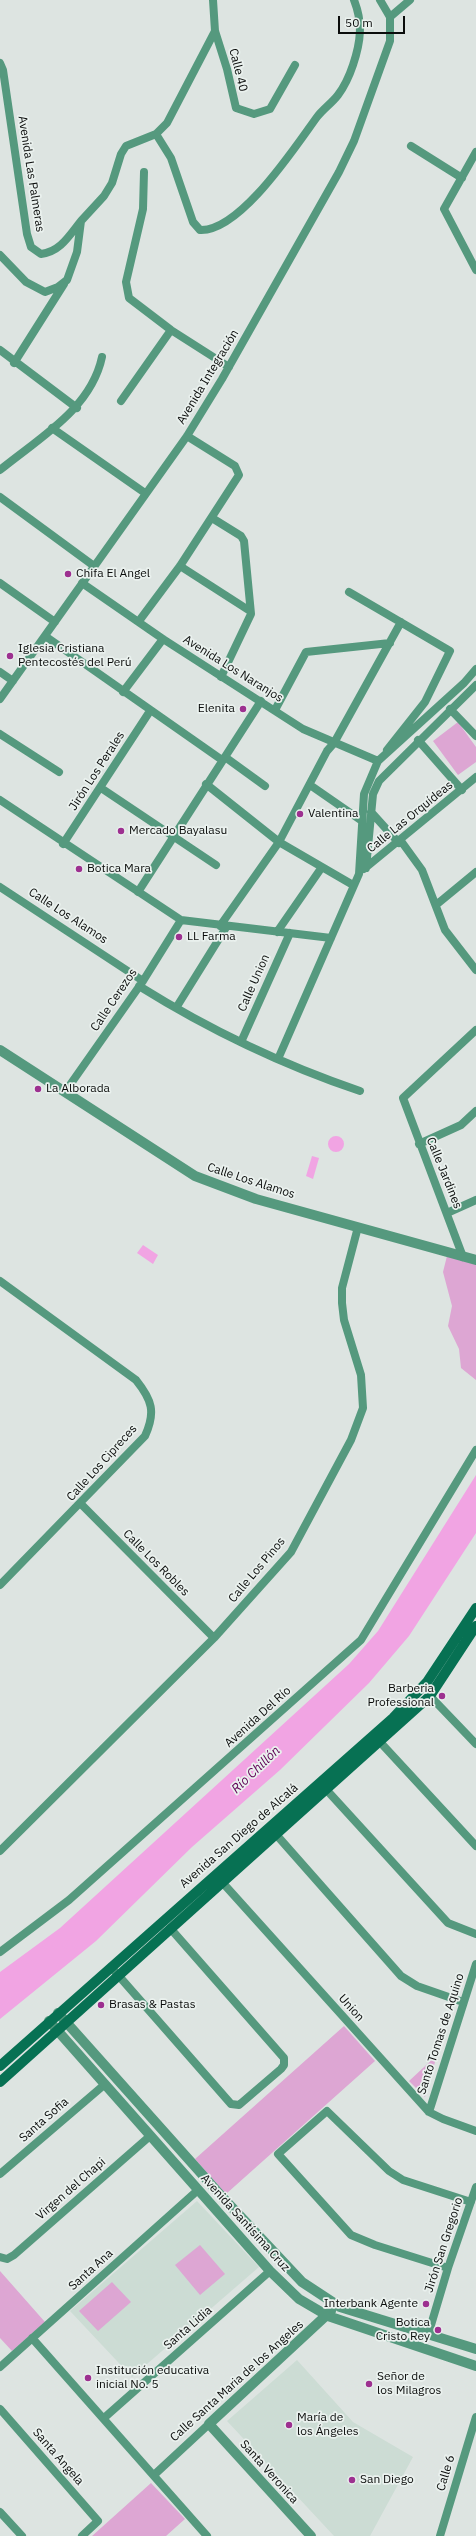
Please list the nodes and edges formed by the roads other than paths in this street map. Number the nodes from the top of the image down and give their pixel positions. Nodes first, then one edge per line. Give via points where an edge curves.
1 (213, 0) edge
2 (354, 0) edge
3 (380, 0) edge
4 (410, 0) edge
5 (390, 17) junction
6 (215, 32) junction
7 (0, 63) edge
8 (295, 65) dead end
9 (156, 134) junction
10 (411, 146) dead end
11 (476, 152) edge
12 (144, 172) dead end
13 (462, 178) junction
14 (81, 221) junction
15 (0, 255) edge
16 (476, 270) edge
17 (67, 280) junction
18 (171, 330) junction
19 (0, 350) edge
20 (102, 357) dead end
21 (14, 363) junction
22 (229, 367) junction
23 (121, 401) dead end
24 (77, 408) junction
25 (52, 428) junction
26 (187, 436) junction
27 (0, 470) edge
28 (146, 493) junction
29 (0, 497) edge
30 (212, 518) junction
31 (94, 566) junction
32 (180, 566) junction
33 (0, 583) edge
34 (82, 583) junction
35 (349, 592) dead end
36 (250, 611) junction
37 (140, 621) junction
38 (55, 622) junction
39 (401, 622) junction
40 (45, 636) junction
41 (163, 638) junction
42 (390, 643) junction
43 (476, 668) edge
44 (0, 672) edge
45 (221, 677) junction
46 (13, 681) junction
47 (476, 685) edge
48 (123, 692) junction
49 (0, 699) edge
50 (261, 701) junction
51 (450, 709) junction
52 (275, 710) junction
53 (150, 711) junction
54 (0, 734) edge
55 (476, 736) edge
56 (418, 740) junction
57 (334, 743) junction
58 (223, 759) junction
59 (379, 761) junction
60 (60, 772) dead end
61 (476, 777) edge
62 (206, 784) junction
63 (310, 784) junction
64 (265, 786) dead end
65 (101, 788) junction
66 (462, 790) junction
67 (0, 800) edge
68 (371, 812) junction
69 (362, 821) junction
70 (174, 838) junction
71 (279, 842) junction
72 (400, 842) junction
73 (64, 844) junction
74 (216, 865) dead end
75 (322, 867) junction
76 (366, 868) junction
77 (476, 872) edge
78 (359, 874) junction
79 (353, 885) junction
80 (0, 887) edge
81 (138, 892) junction
82 (436, 905) junction
83 (181, 920) junction
84 (224, 926) junction
85 (277, 932) junction
86 (290, 933) junction
87 (331, 938) junction
88 (476, 970) edge
89 (141, 984) junction
90 (176, 1008) junction
91 (476, 1030) edge
92 (241, 1042) junction
93 (0, 1050) edge
94 (278, 1059) junction
95 (360, 1091) dead end
96 (65, 1092) junction
97 (476, 1111) edge
98 (419, 1144) junction
99 (476, 1200) edge
100 (447, 1213) junction
101 (358, 1227) junction
102 (463, 1257) junction
103 (476, 1260) edge
104 (1, 1283) edge
105 (476, 1450) edge
106 (81, 1504) junction
107 (0, 1585) edge
108 (476, 1608) edge
109 (476, 1626) edge
110 (214, 1638) junction
111 (430, 1696) junction
112 (380, 1742) junction
113 (476, 1744) edge
114 (323, 1786) junction
115 (272, 1831) junction
116 (476, 1846) edge
117 (0, 1851) edge
118 (222, 1882) junction
119 (170, 1928) junction
120 (476, 1934) edge
121 (0, 1952) edge
122 (476, 1964) edge
123 (110, 1967) junction
124 (118, 1974) junction
125 (463, 2002) junction
126 (58, 2012) junction
127 (49, 2021) junction
128 (66, 2022) junction
129 (57, 2031) junction
130 (0, 2066) edge
131 (0, 2082) edge
132 (104, 2085) junction
133 (429, 2112) junction
134 (476, 2131) edge
135 (150, 2136) junction
136 (0, 2174) edge
137 (476, 2187) edge
138 (198, 2190) junction
139 (471, 2202) junction
140 (4, 2258) edge
141 (448, 2268) junction
142 (270, 2271) junction
143 (335, 2304) junction
144 (328, 2316) junction
145 (428, 2335) junction
146 (32, 2338) junction
147 (476, 2349) edge
148 (476, 2366) edge
149 (0, 2367) edge
150 (0, 2408) edge
151 (476, 2417) edge
152 (104, 2418) junction
153 (209, 2424) junction
154 (154, 2475) junction
155 (0, 2512) edge
156 (22, 2536) edge
157 (82, 2536) edge
158 (207, 2536) edge
159 (311, 2536) edge
160 (440, 2536) edge

1 - 6 street, Calle 40
2 - 9 street via 361,17 358,46 353,66 338,95 318,115 285,163 239,212 218,227 200,230 193,222 171,158
3 - 5 street
4 - 5 street
5 - 22 street, Avenida Integración via 390,41 354,141
6 - 8 street, Calle 40 via 236,108 254,114 270,109
6 - 9 street via 167,123
7 - 14 street, Avenida Las Palmeras via 31,247 41,254 52,253
9 - 14 street, Avenida Las Palmeras via 126,146 120,154 112,183 104,196
10 - 13 street
11 - 13 street
12 - 18 street via 143,209 126,282 126,293
13 - 16 street via 445,211
14 - 17 street via 77,252
15 - 17 street via 26,282 45,292
17 - 21 street
18 - 22 street
18 - 23 street
19 - 21 street
20 - 24 street via 98,376
21 - 24 street
22 - 26 street, Avenida Integración
24 - 25 street
25 - 27 street
25 - 28 street
26 - 28 street, Avenida Integración
26 - 30 street via 235,466 239,473
28 - 31 street, Avenida Integración
29 - 31 street
30 - 32 street
30 - 36 street via 241,536 244,541
31 - 34 street, Avenida Integración
32 - 36 street
32 - 37 street
33 - 38 street
34 - 37 street, Avenida Los Naranjos
34 - 38 street, Avenida Integración
35 - 39 street
36 - 45 street
37 - 41 street, Avenida Los Naranjos
38 - 40 street, Avenida Integración
39 - 42 street
39 - 59 street via 448,649 450,654 425,702
40 - 46 street, Avenida Integración
40 - 48 street
41 - 45 street, Avenida Los Naranjos
41 - 48 street
42 - 52 street via 306,652
42 - 57 street
43 - 59 street
44 - 46 street
45 - 50 street, Avenida Los Naranjos
46 - 49 street, Avenida Integración
47 - 51 street
48 - 53 street
50 - 52 street, Avenida Los Naranjos
50 - 58 street
51 - 55 street
51 - 56 street
52 - 57 street, Avenida Los Naranjos via 303,729
53 - 58 street
53 - 65 street, Jirón Los Perales
54 - 60 street
56 - 66 street
56 - 68 street via 379,781 373,794
57 - 59 street, Avenida Los Naranjos
57 - 63 street
58 - 62 street
58 - 64 street
59 - 69 street via 365,789
61 - 66 street, Calle Las Orquídeas
62 - 70 street
62 - 71 street
63 - 69 street
63 - 71 street
65 - 70 street
65 - 73 street, Jirón Los Perales
66 - 72 street, Calle Las Orquídeas
67 - 73 street
68 - 72 street
68 - 76 street
69 - 78 street
70 - 74 street
70 - 81 street
71 - 75 street
71 - 84 street
72 - 76 street, Calle Las Orquídeas
72 - 82 street via 422,870
73 - 81 street
75 - 79 street
75 - 85 street
76 - 78 street, Calle Las Orquídeas
77 - 82 street
78 - 79 street
79 - 87 street
80 - 89 street, Calle Los Alamos
81 - 83 street
82 - 88 street via 445,930
83 - 84 street
83 - 89 street, Calle Cerezos
84 - 85 street
84 - 90 street
85 - 86 street
86 - 87 street
86 - 92 street, Calle Union
87 - 94 street
89 - 90 street, Calle Los Alamos
89 - 96 street, Calle Cerezos
90 - 92 street, Calle Los Alamos
91 - 98 street, Calle Jardines via 403,1098
92 - 94 street, Calle Los Alamos
93 - 96 street, Calle Los Alamos
94 - 95 street, Calle Los Alamos
96 - 101 street, Calle Los Alamos via 195,1176 256,1199
97 - 98 street via 460,1124
98 - 100 street, Calle Jardines
99 - 100 street
100 - 102 street, Calle Jardines
101 - 102 street, Calle Los Alamos
101 - 110 street, Calle Los Pinos via 342,1288 342,1303 364,1391 359,1424 291,1552
102 - 103 street, Calle Los Alamos
104 - 106 street, Calle Los Cipreces via 136,1380 152,1408 151,1424 145,1436
105 - 121 street, Avenida Del Río via 361,1640 69,1900
106 - 107 street, Calle Los Cipreces
106 - 110 street, Calle Los Robles
108 - 114 main road, Avenida San Diego de Alcalá via 444,1658 414,1697
109 - 111 main road, Avenida San Diego de Alcalá
110 - 117 street, Calle Los Pinos
111 - 112 main road, Avenida San Diego de Alcalá
111 - 113 street
112 - 114 main road, Avenida San Diego de Alcalá
112 - 116 street
114 - 115 main road, Avenida San Diego de Alcalá
114 - 120 street via 448,1923
115 - 118 main road, Avenida San Diego de Alcalá
115 - 123 main road, Avenida San Diego de Alcalá
115 - 125 street via 401,1976 418,1986
118 - 119 main road, Avenida San Diego de Alcalá
118 - 133 street, Union
119 - 124 main road, Avenida San Diego de Alcalá
119 - 124 street via 284,2058 284,2065 281,2068 239,2104 231,2104
122 - 125 street, Santo Tomas de Aquino
123 - 124 street
123 - 126 main road, Avenida San Diego de Alcalá
124 - 128 main road, Avenida San Diego de Alcalá
125 - 133 street, Santo Tomas de Aquino
126 - 127 main road, Avenida San Diego de Alcalá
126 - 128 street, Avenida Santísima Cruz
127 - 129 street, Avenida Santísima Cruz
127 - 130 main road, Avenida San Diego de Alcalá
128 - 129 main road, Avenida San Diego de Alcalá
128 - 143 street, Avenida Santísima Cruz via 302,2282
129 - 131 main road, Avenida San Diego de Alcalá
129 - 132 street, Avenida Santísima Cruz
132 - 135 street, Avenida Santísima Cruz
132 - 136 street, Santa Sofia
133 - 134 street, Union
135 - 138 street, Avenida Santísima Cruz
135 - 140 street, Virgen del Chapi
137 - 139 street, Jirón San Gregorio
138 - 142 street, Avenida Santísima Cruz
138 - 146 street, Santa Ana
139 - 141 street, Jirón San Gregorio
139 - 141 street via 403,2180 389,2171 327,2111 281,2149 279,2157 351,2235 374,2245
141 - 145 street, Jirón San Gregorio
142 - 144 street, Avenida Santísima Cruz via 299,2300
142 - 152 street, Santa Lidia
143 - 144 street, Calle Santa Maria de los Angeles
143 - 145 street, Avenida Santísima Cruz
144 - 148 street, Avenida Santísima Cruz
144 - 153 street, Calle Santa Maria de los Angeles
145 - 147 street, Avenida Santísima Cruz
146 - 149 street, Santa Ana
146 - 152 street
150 - 157 street, Santa Angela via 98,2521
151 - 160 street, Calle 6
152 - 154 street
153 - 154 street, Calle Santa Maria de los Angeles
153 - 159 street, Santa Veronica
154 - 158 street
155 - 156 street

